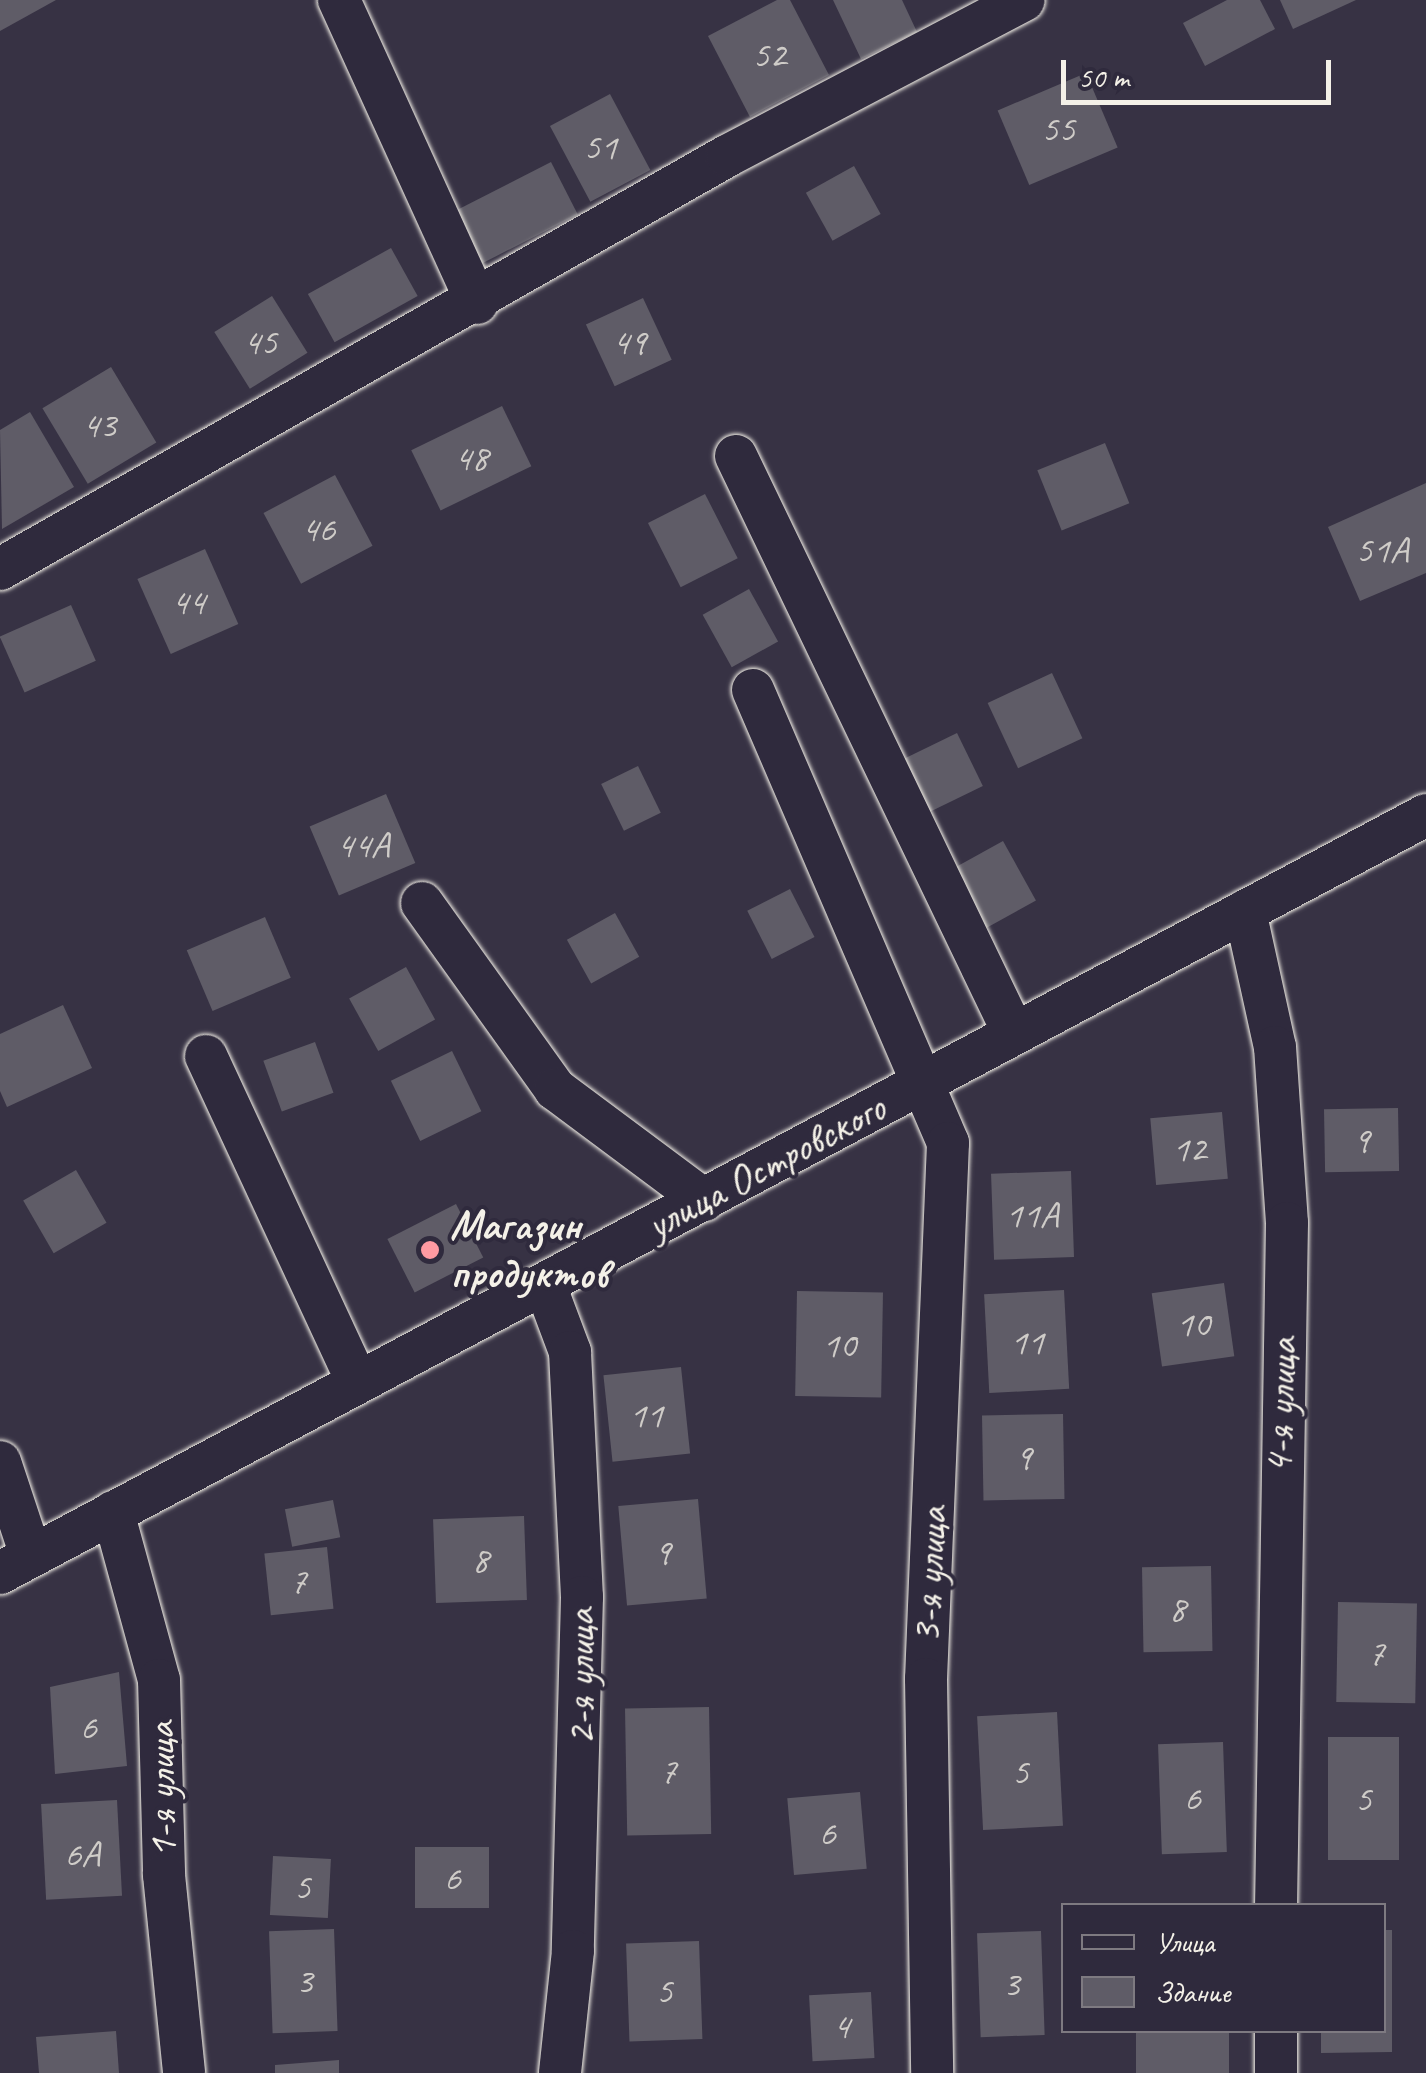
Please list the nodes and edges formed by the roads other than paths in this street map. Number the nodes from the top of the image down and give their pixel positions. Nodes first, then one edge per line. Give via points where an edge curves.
1 (339, 0) edge
2 (1024, 0) edge
3 (477, 302) junction
4 (736, 456) dead end
5 (0, 569) edge
6 (752, 690) dead end
7 (1426, 815) edge
8 (422, 903) dead end
9 (1245, 912) junction
10 (1014, 1034) junction
11 (206, 1056) dead end
12 (924, 1082) junction
13 (704, 1200) junction
14 (545, 1285) junction
15 (357, 1381) junction
16 (0, 1462) edge
17 (114, 1512) junction
18 (16, 1565) edge
19 (1276, 1903) edge
20 (1276, 2033) edge
21 (184, 2073) edge
22 (560, 2073) edge
23 (932, 2073) edge
24 (1276, 2073) edge

1 - 3 street
2 - 3 street via 727,156
3 - 5 street
4 - 10 street
6 - 12 street, 3-я улица
7 - 9 street, улица Островского
8 - 13 street via 555,1088
9 - 10 street, улица Островского
9 - 19 street, 4-я улица via 1275,1047 1287,1224
10 - 12 street, улица Островского
11 - 15 street
12 - 13 street, улица Островского
12 - 23 street, 3-я улица via 948,1160 926,1679
13 - 14 street, улица Островского
14 - 15 street, улица Островского
14 - 22 street, 2-я улица via 570,1352 582,1597 573,1952
15 - 17 street, улица Островского
16 - 18 street
17 - 18 street, улица Островского
17 - 21 street, 1-я улица via 159,1680 164,1875
20 - 24 street

